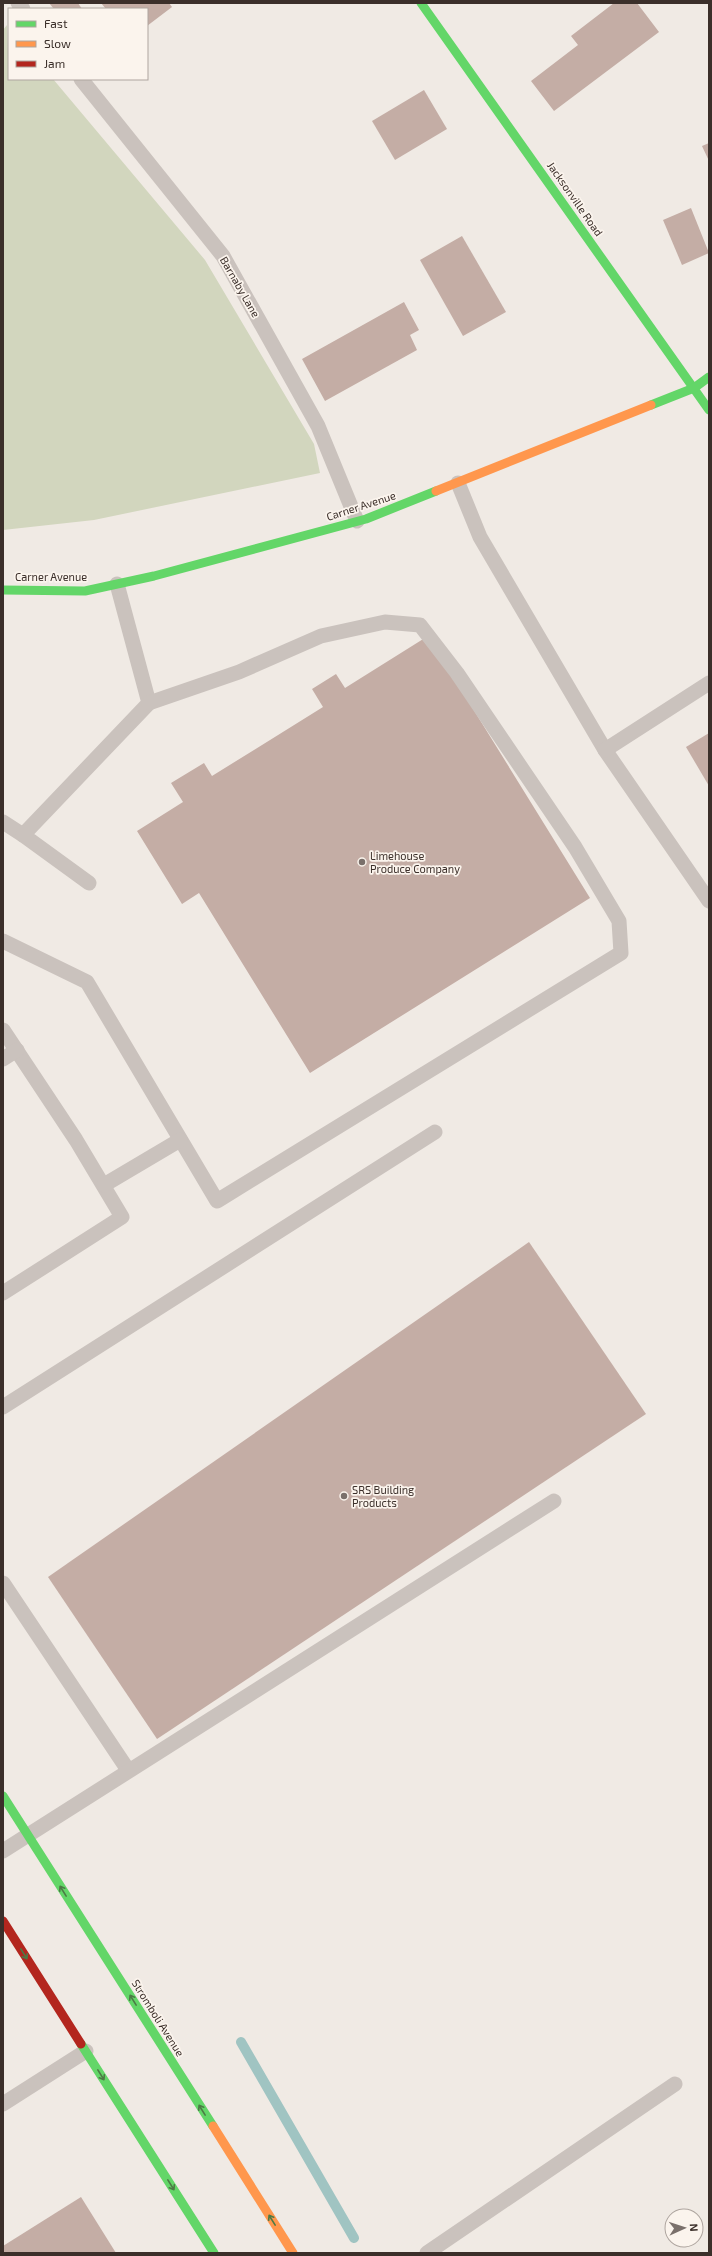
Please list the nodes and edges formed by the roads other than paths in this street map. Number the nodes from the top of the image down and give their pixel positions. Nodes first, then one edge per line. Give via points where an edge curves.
1 (421, 3) edge
2 (82, 80) edge
3 (709, 377) edge
4 (694, 388) junction
5 (709, 410) edge
6 (458, 483) junction
7 (357, 522) junction
8 (117, 584) junction
9 (3, 590) edge
10 (709, 682) edge
11 (149, 703) junction
12 (605, 750) junction
13 (3, 822) edge
14 (23, 836) junction
15 (89, 883) dead end
16 (709, 901) edge
17 (3, 940) edge
18 (3, 1030) edge
19 (17, 1050) junction
20 (3, 1059) edge
21 (435, 1132) dead end
22 (180, 1140) junction
23 (104, 1185) junction
24 (3, 1293) edge
25 (3, 1407) edge
26 (554, 1501) dead end
27 (3, 1583) edge
28 (128, 1770) junction
29 (3, 1796) edge
30 (27, 1834) junction
31 (3, 1851) edge
32 (3, 1921) edge
33 (86, 2052) junction
34 (674, 2084) dead end
35 (3, 2104) edge
36 (214, 2253) edge
37 (293, 2253) edge
38 (427, 2253) edge

1 - 4 street, Jacksonville Road
2 - 7 lane, Barnaby Lane via 223,256 318,426
3 - 4 street, Carner Avenue
4 - 5 street, Jacksonville Road
4 - 6 street, Carner Avenue
6 - 7 street, Carner Avenue
6 - 12 lane via 480,537
7 - 8 street, Carner Avenue
8 - 9 street, Carner Avenue via 85,591
8 - 11 lane
10 - 12 lane
11 - 14 lane
11 - 22 lane via 239,672 321,636 384,622 420,625 457,673 575,847 619,921 621,953 216,1201
12 - 16 lane
13 - 14 lane
14 - 15 lane
17 - 22 lane via 87,982
18 - 19 lane
19 - 20 lane
19 - 23 lane
21 - 25 lane
22 - 23 lane
23 - 24 lane via 122,1217
26 - 28 lane
27 - 28 lane
28 - 30 lane
29 - 30 street, Stromboli Avenue
30 - 31 lane
37 -> 30 street, Stromboli Avenue
32 -> 33 street
33 - 35 lane
33 -> 36 street
34 - 38 lane

